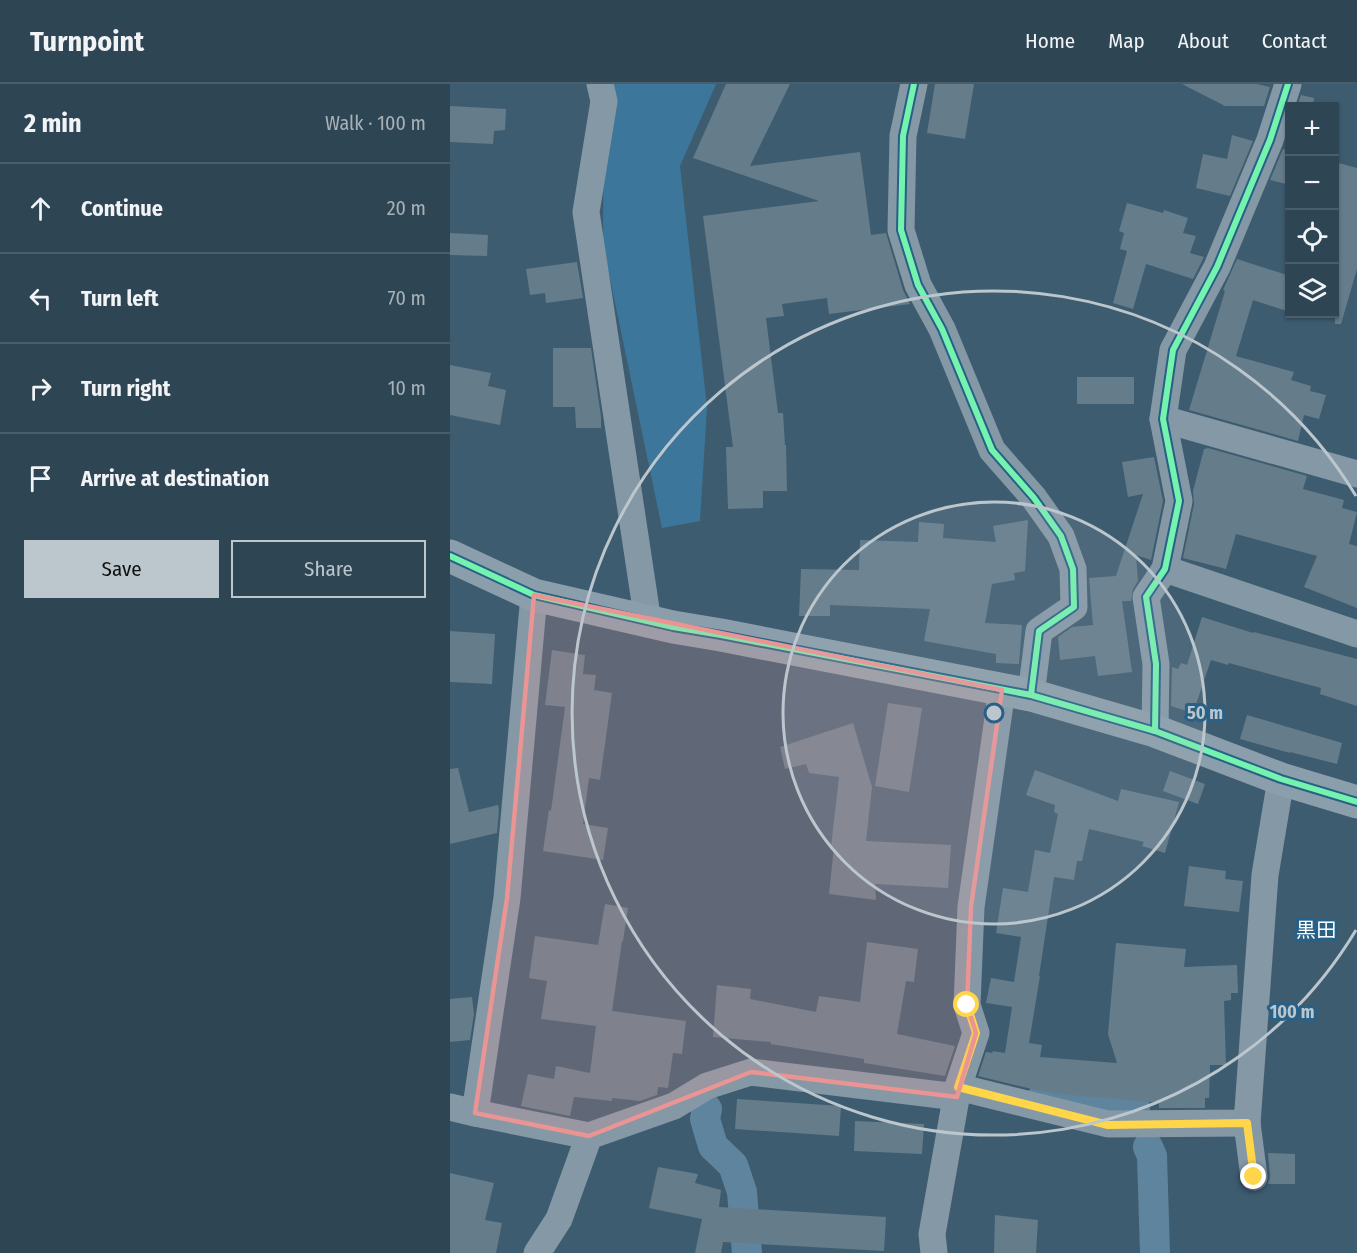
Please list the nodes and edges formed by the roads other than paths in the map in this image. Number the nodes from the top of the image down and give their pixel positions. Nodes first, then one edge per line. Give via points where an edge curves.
1 (600, 84) edge
2 (914, 84) edge
3 (1288, 84) edge
4 (1163, 419) junction
5 (1357, 474) edge
6 (450, 556) edge
7 (1165, 569) junction
8 (534, 595) junction
9 (648, 622) junction
10 (1357, 634) edge
11 (1016, 693) junction
12 (1155, 731) junction
13 (1281, 778) junction
14 (1356, 798) edge
15 (957, 1092) junction
16 (462, 1110) edge
17 (1247, 1123) junction
18 (589, 1136) junction
19 (1254, 1177) dead end
20 (537, 1253) edge
21 (934, 1253) edge

1 - 9 street via 604,101 586,212
2 - 11 street via 903,136 901,230 918,285 942,329 992,450 1035,498 1061,536 1073,569 1074,607 1039,632
3 - 4 street via 1270,140 1217,267 1173,350
4 - 5 street
4 - 7 street via 1179,501
6 - 8 street
7 - 10 street
7 - 12 street via 1146,597 1156,664
8 - 9 street
8 - 16 street via 507,898
9 - 11 street
11 - 12 street
11 - 15 street via 971,907 967,1005 976,1033
12 - 13 street
13 - 14 street
13 - 17 street via 1266,875
15 - 17 street via 1108,1125
15 - 18 street via 751,1072 706,1086 674,1106
15 - 21 street via 932,1234
16 - 18 street
17 - 19 street
18 - 20 street via 559,1219

